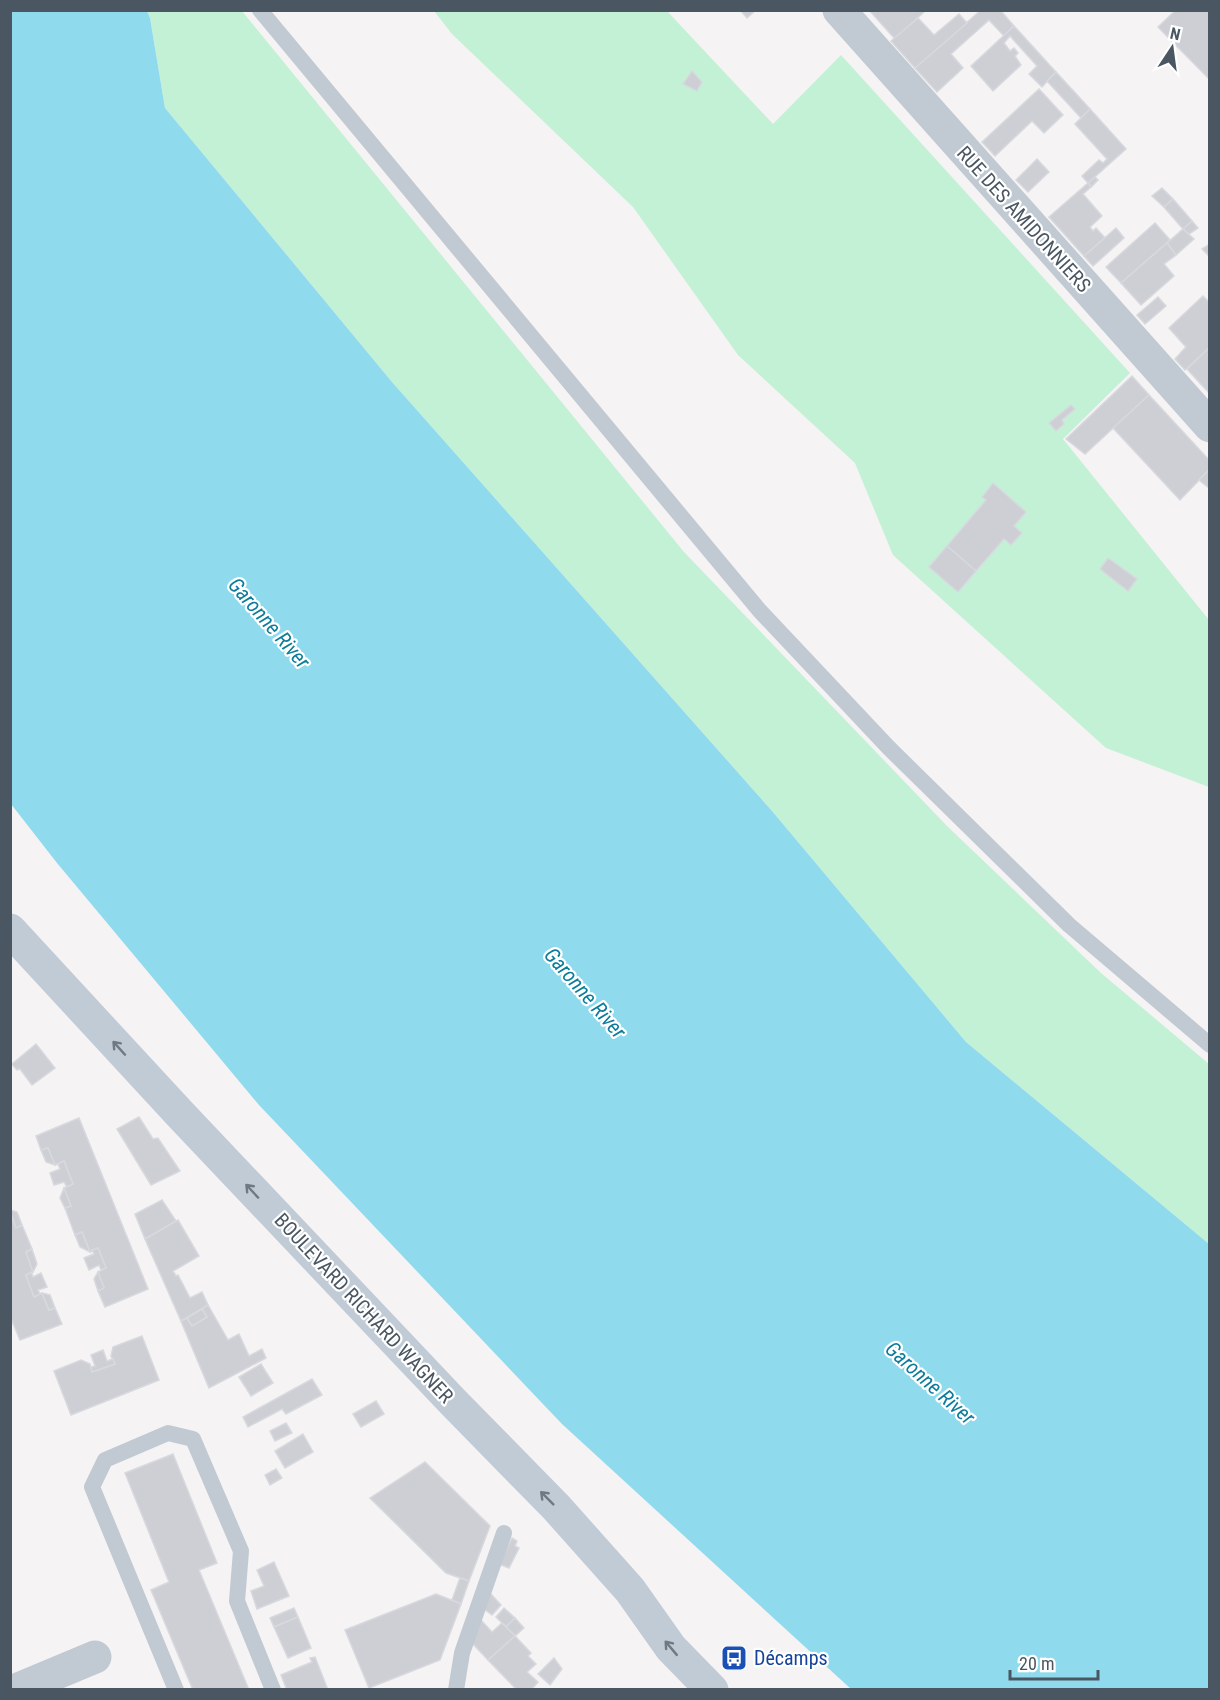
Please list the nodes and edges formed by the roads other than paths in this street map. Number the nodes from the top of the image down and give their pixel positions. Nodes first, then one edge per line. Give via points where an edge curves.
1 (260, 10) edge
2 (839, 10) edge
3 (1209, 426) edge
4 (10, 930) edge
5 (1209, 1045) edge
6 (504, 1533) dead end
7 (95, 1657) dead end
8 (16, 1689) edge
9 (176, 1689) edge
10 (273, 1689) edge
11 (456, 1689) edge
12 (712, 1689) edge

1 - 5 lane via 759,610 889,748 1069,925
2 - 3 street, RUE DES AMIDONNIERS
12 -> 4 street, BOULEVARD RICHARD WAGNER via 670,1648 630,1590 556,1507 444,1394
6 - 11 lane via 462,1653
7 - 8 street
9 - 10 lane via 92,1487 105,1460 168,1433 193,1439 241,1551 237,1601

